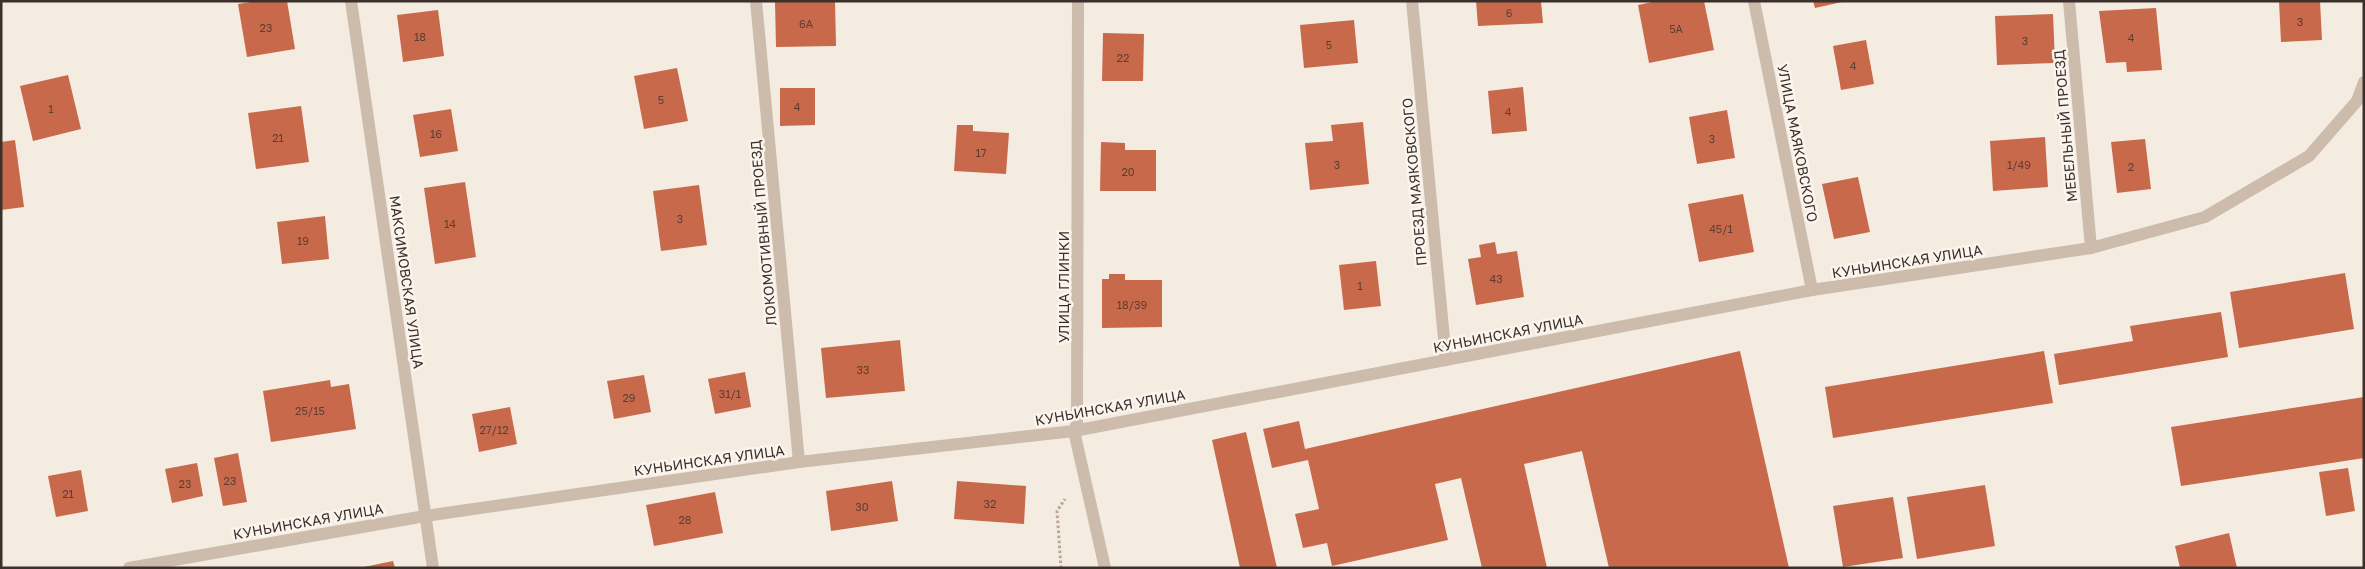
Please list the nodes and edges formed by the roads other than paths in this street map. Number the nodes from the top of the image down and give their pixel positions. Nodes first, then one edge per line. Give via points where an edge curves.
1 (351, 1) edge
2 (756, 1) edge
3 (1078, 1) edge
4 (1412, 1) edge
5 (1754, 1) edge
6 (2069, 1) edge
7 (2364, 82) edge
8 (2091, 248) junction
9 (1812, 290) junction
10 (1446, 360) junction
11 (1074, 430) junction
12 (799, 462) junction
13 (425, 516) junction
14 (129, 568) edge
15 (433, 568) edge
16 (1105, 568) edge

1 - 13 street, МАКСИМОВСКАЯ УЛИЦА
2 - 12 street, ЛОКОМОТИВНЫЙ ПРОЕЗД
3 - 11 street, УЛИЦА ГЛИНКИ via 1078,423
4 - 10 street, ПРОЕЗД МАЯКОВСКОГО
5 - 9 street, УЛИЦА МАЯКОВСКОГО
6 - 8 street, МЕБЕЛЬНЫЙ ПРОЕЗД
7 - 8 street, КУНЬИНСКАЯ УЛИЦА via 2358,101 2309,156 2205,217
8 - 9 street, КУНЬИНСКАЯ УЛИЦА
9 - 10 street, КУНЬИНСКАЯ УЛИЦА
10 - 11 street, КУНЬИНСКАЯ УЛИЦА
11 - 12 street, КУНЬИНСКАЯ УЛИЦА
11 - 16 street, УЛИЦА ГЛИНКИ
12 - 13 street, КУНЬИНСКАЯ УЛИЦА
13 - 14 street, КУНЬИНСКАЯ УЛИЦА
13 - 15 street, МАКСИМОВСКАЯ УЛИЦА

